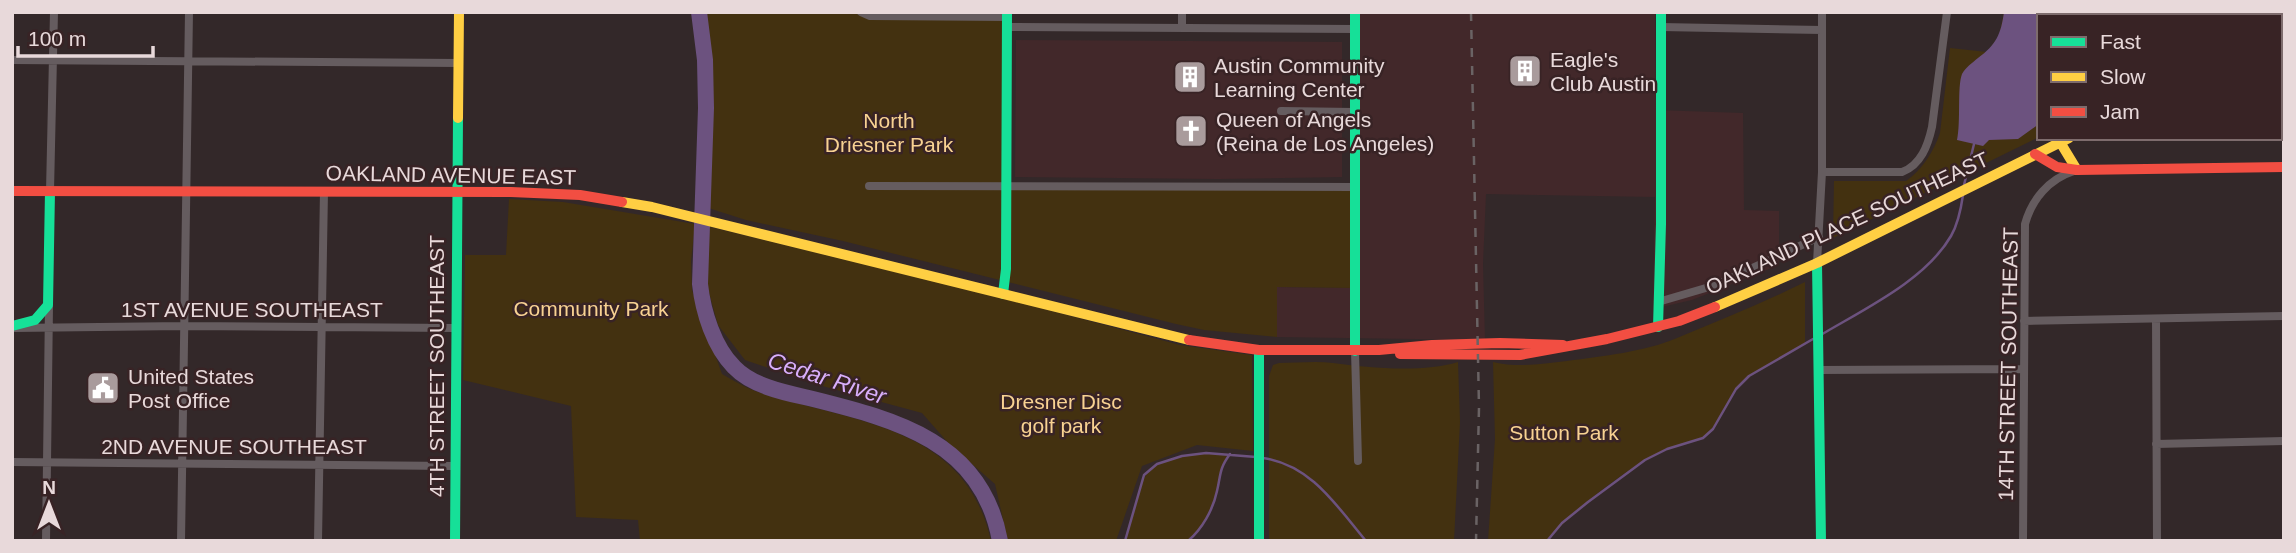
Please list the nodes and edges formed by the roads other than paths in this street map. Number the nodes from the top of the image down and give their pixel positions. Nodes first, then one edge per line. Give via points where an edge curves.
1 (54, 12) edge
2 (189, 12) edge
3 (460, 12) edge
4 (861, 12) edge
5 (1182, 12) edge
6 (1355, 12) edge
7 (1661, 12) edge
8 (1822, 12) edge
9 (1947, 12) edge
10 (1007, 19) edge
11 (1661, 27) junction
12 (1182, 28) junction
13 (1355, 29) junction
14 (1822, 30) junction
15 (12, 60) edge
16 (53, 61) junction
17 (188, 61) junction
18 (459, 63) junction
19 (1281, 111) dead end
20 (1354, 112) junction
21 (2062, 140) edge
22 (2064, 140) edge
23 (2035, 154) junction
24 (2284, 167) edge
25 (2077, 170) junction
26 (1822, 172) junction
27 (869, 186) dead end
28 (1006, 186) junction
29 (1354, 187) junction
30 (12, 191) edge
31 (50, 191) junction
32 (324, 191) junction
33 (186, 192) junction
34 (457, 192) junction
35 (1819, 237) junction
36 (1817, 263) junction
37 (1003, 293) junction
38 (49, 299) junction
39 (1658, 303) junction
40 (2284, 316) edge
41 (2156, 319) junction
42 (2024, 321) junction
43 (48, 326) junction
44 (184, 326) junction
45 (12, 327) edge
46 (322, 327) junction
47 (1658, 327) junction
48 (455, 328) junction
49 (1259, 350) junction
50 (1355, 351) junction
51 (1818, 363) junction
52 (2023, 369) junction
53 (2284, 441) edge
54 (2156, 444) junction
55 (1358, 461) dead end
56 (12, 462) edge
57 (48, 462) junction
58 (182, 463) junction
59 (319, 464) junction
60 (454, 466) junction
61 (47, 541) edge
62 (181, 541) edge
63 (318, 541) edge
64 (454, 541) edge
65 (1259, 541) edge
66 (1821, 541) edge
67 (2023, 541) edge
68 (2157, 541) edge

1 - 16 street
2 - 17 street
3 - 18 main road, 4TH STREET SOUTHEAST
4 - 10 street via 870,16
5 - 12 street
6 - 13 main road
7 - 11 main road
8 - 14 street
9 - 26 street via 1929,140 1918,161 1902,172
10 - 12 street
10 - 28 main road
11 - 14 street
11 - 39 main road
12 - 13 street
13 - 20 main road
14 - 26 street
15 - 16 street
16 - 17 street
16 - 31 street
17 - 18 street
17 - 33 street
18 - 34 main road, 4TH STREET SOUTHEAST
19 - 20 street
20 - 29 main road
21 - 23 main road, OAKLAND PLACE SOUTHEAST
22 - 25 main road
23 - 25 main road via 2057,167
23 - 36 main road, OAKLAND PLACE SOUTHEAST
24 - 25 main road
25 - 42 street, 14TH STREET SOUTHEAST via 2046,188 2027,217
26 - 35 street
27 - 28 street
28 - 29 street
28 - 37 main road
29 - 50 main road
30 - 31 main road, OAKLAND AVENUE EAST
31 - 33 main road, OAKLAND AVENUE EAST
31 - 38 main road
32 - 33 main road, OAKLAND AVENUE EAST
32 - 34 main road, OAKLAND AVENUE EAST
32 - 46 street
33 - 44 street
34 - 37 main road, OAKLAND AVENUE EAST via 580,195 674,211
34 - 48 main road, 4TH STREET SOUTHEAST
35 - 36 street
35 - 39 street via 1716,285
36 - 47 main road, OAKLAND PLACE SOUTHEAST via 1732,302
36 - 51 main road
37 - 49 main road, OAKLAND PLACE SOUTHEAST via 1188,341
38 - 43 street
38 - 45 main road via 41,316
39 - 47 main road
40 - 41 street
41 - 42 street
41 - 54 street
42 - 52 street, 14TH STREET SOUTHEAST
43 - 44 street, 1ST AVENUE SOUTHEAST
43 - 45 street, 1ST AVENUE SOUTHEAST
43 - 57 street
44 - 46 street, 1ST AVENUE SOUTHEAST
44 - 58 street
46 - 48 street, 1ST AVENUE SOUTHEAST
46 - 59 street
47 - 50 main road, OAKLAND PLACE SOUTHEAST via 1520,355
48 - 60 main road, 4TH STREET SOUTHEAST
49 - 50 main road, OAKLAND PLACE SOUTHEAST
49 - 65 main road
50 - 55 street
51 - 52 street
51 - 66 main road
52 - 67 street, 14TH STREET SOUTHEAST
53 - 54 street
54 - 68 street
56 - 57 street, 2ND AVENUE SOUTHEAST
57 - 58 street, 2ND AVENUE SOUTHEAST
57 - 61 street
58 - 59 street, 2ND AVENUE SOUTHEAST
58 - 62 street
59 - 60 street, 2ND AVENUE SOUTHEAST
59 - 63 street
60 - 64 main road, 4TH STREET SOUTHEAST

